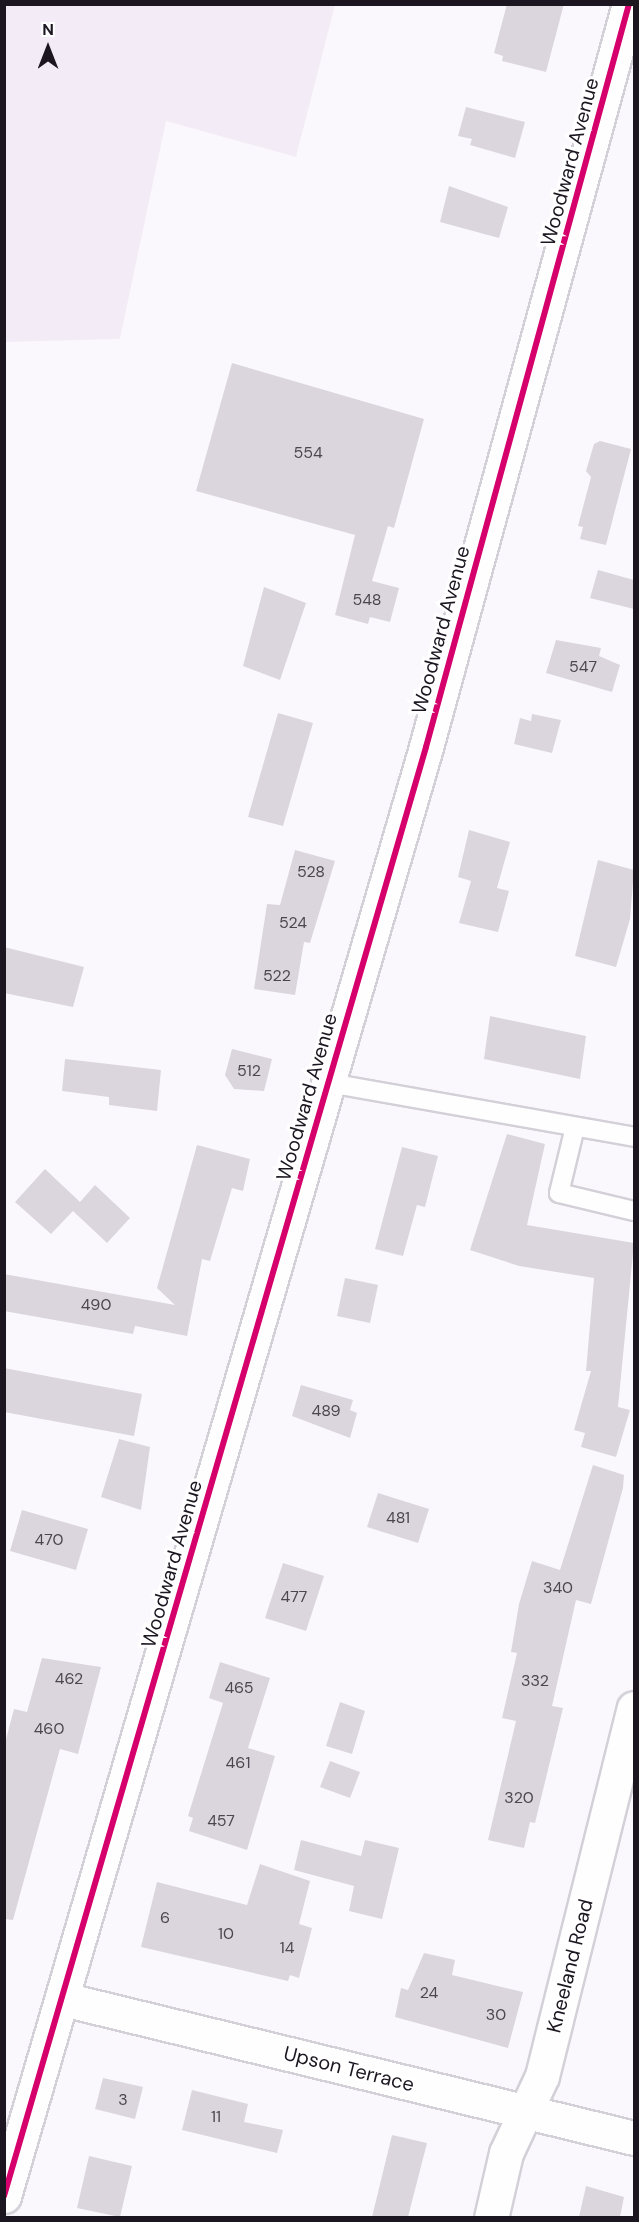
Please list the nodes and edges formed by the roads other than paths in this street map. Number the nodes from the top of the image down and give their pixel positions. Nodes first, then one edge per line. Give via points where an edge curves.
1 (629, 4) edge
2 (329, 1083) junction
3 (575, 1127) junction
4 (634, 1137) edge
5 (634, 1211) edge
6 (634, 1708) edge
7 (63, 1999) junction
8 (522, 2111) junction
9 (634, 2139) edge
10 (4, 2196) edge
11 (491, 2217) edge

1 - 2 street, Woodward Avenue
2 - 3 lane
2 - 7 street, Woodward Avenue
3 - 4 lane
3 - 5 lane via 559,1193
6 - 8 street, Kneeland Road via 542,2076
7 - 8 street, Upson Terrace
7 - 10 street, Woodward Avenue
8 - 9 street, Upson Terrace
8 - 11 street, Kneeland Road

